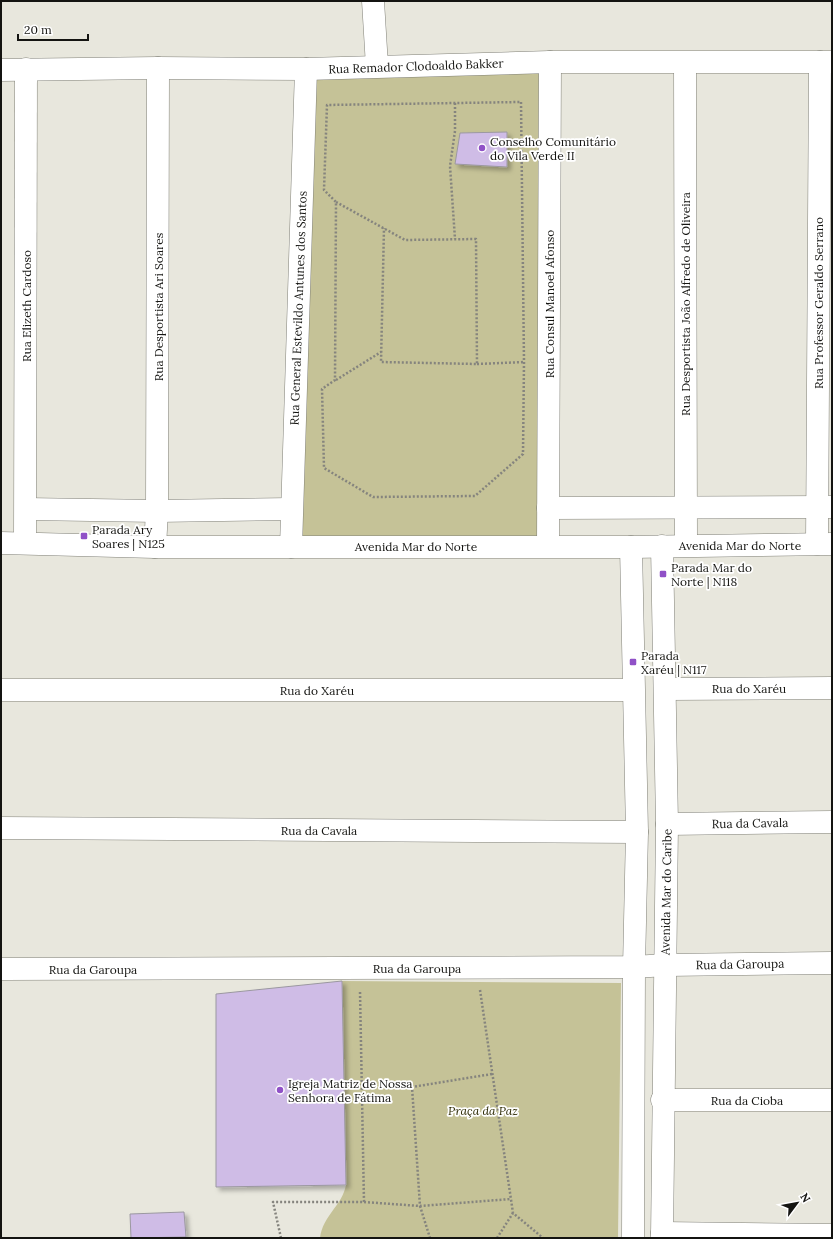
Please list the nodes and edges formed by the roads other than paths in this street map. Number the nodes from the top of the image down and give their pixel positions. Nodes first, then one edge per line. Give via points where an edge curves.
1 (373, 1) edge
2 (550, 62) junction
3 (826, 62) edge
4 (685, 63) junction
5 (377, 66) junction
6 (158, 68) junction
7 (26, 69) junction
8 (306, 69) junction
9 (1, 70) edge
10 (825, 507) edge
11 (548, 508) junction
12 (686, 508) junction
13 (26, 509) junction
14 (291, 509) junction
15 (157, 511) junction
16 (1, 543) edge
17 (25, 543) junction
18 (825, 544) edge
19 (686, 545) junction
20 (548, 546) junction
21 (662, 546) junction
22 (156, 547) junction
23 (291, 547) junction
24 (631, 547) junction
25 (832, 688) edge
26 (666, 689) junction
27 (1, 690) edge
28 (633, 690) junction
29 (832, 822) edge
30 (667, 824) junction
31 (1, 828) edge
32 (636, 832) junction
33 (832, 963) edge
34 (666, 965) junction
35 (634, 967) junction
36 (1, 969) edge
37 (662, 1100) junction
38 (832, 1100) edge
39 (832, 1235) edge
40 (662, 1236) edge
41 (633, 1238) edge

1 - 5 street
2 - 4 street, Rua Remador Clodoaldo Bakker
2 - 5 street, Rua Remador Clodoaldo Bakker
2 - 11 street, Rua Consul Manoel Afonso
3 - 4 street, Rua Remador Clodoaldo Bakker
3 - 10 street, Rua Professor Geraldo Serrano
4 - 12 street, Rua Desportista João Alfredo de Oliveira
5 - 8 street, Rua Remador Clodoaldo Bakker
6 - 7 street, Rua Remador Clodoaldo Bakker
6 - 8 street, Rua Remador Clodoaldo Bakker
6 - 15 street, Rua Desportista Ari Soares
7 - 9 street, Rua Remador Clodoaldo Bakker
7 - 13 street, Rua Elizeth Cardoso
8 - 14 street, Rua General Estevildo Antunes dos Santos
10 - 12 street
10 - 18 street, Rua Professor Geraldo Serrano
11 - 12 street
11 - 20 street, Rua Consul Manoel Afonso
12 - 19 street, Rua Desportista João Alfredo de Oliveira
13 - 15 street
13 - 17 street, Rua Elizeth Cardoso
14 - 15 street
14 - 23 street, Rua General Estevildo Antunes dos Santos
15 - 22 street, Rua Desportista Ari Soares
16 - 17 street, Avenida Mar do Norte
17 - 22 street, Avenida Mar do Norte
18 - 19 street, Avenida Mar do Norte
19 - 21 street, Avenida Mar do Norte
20 - 23 street, Avenida Mar do Norte
20 - 24 street, Avenida Mar do Norte
21 - 24 street, Avenida Mar do Norte
21 - 26 street, Avenida Mar do Caribe
22 - 23 street, Avenida Mar do Norte
24 - 28 street
25 - 26 street, Rua do Xaréu
26 - 30 street, Avenida Mar do Caribe
27 - 28 street, Rua do Xaréu
28 - 32 street
29 - 30 street, Rua da Cavala
30 - 34 street, Avenida Mar do Caribe
31 - 32 street, Rua da Cavala
32 - 35 street
33 - 34 street, Rua da Garoupa
34 - 35 street, Rua da Garoupa
34 - 37 street, Avenida Mar do Caribe
35 - 36 street, Rua da Garoupa
35 - 41 street
37 - 38 street, Rua da Cioba
37 - 40 street, Avenida Mar do Caribe
39 - 40 street

